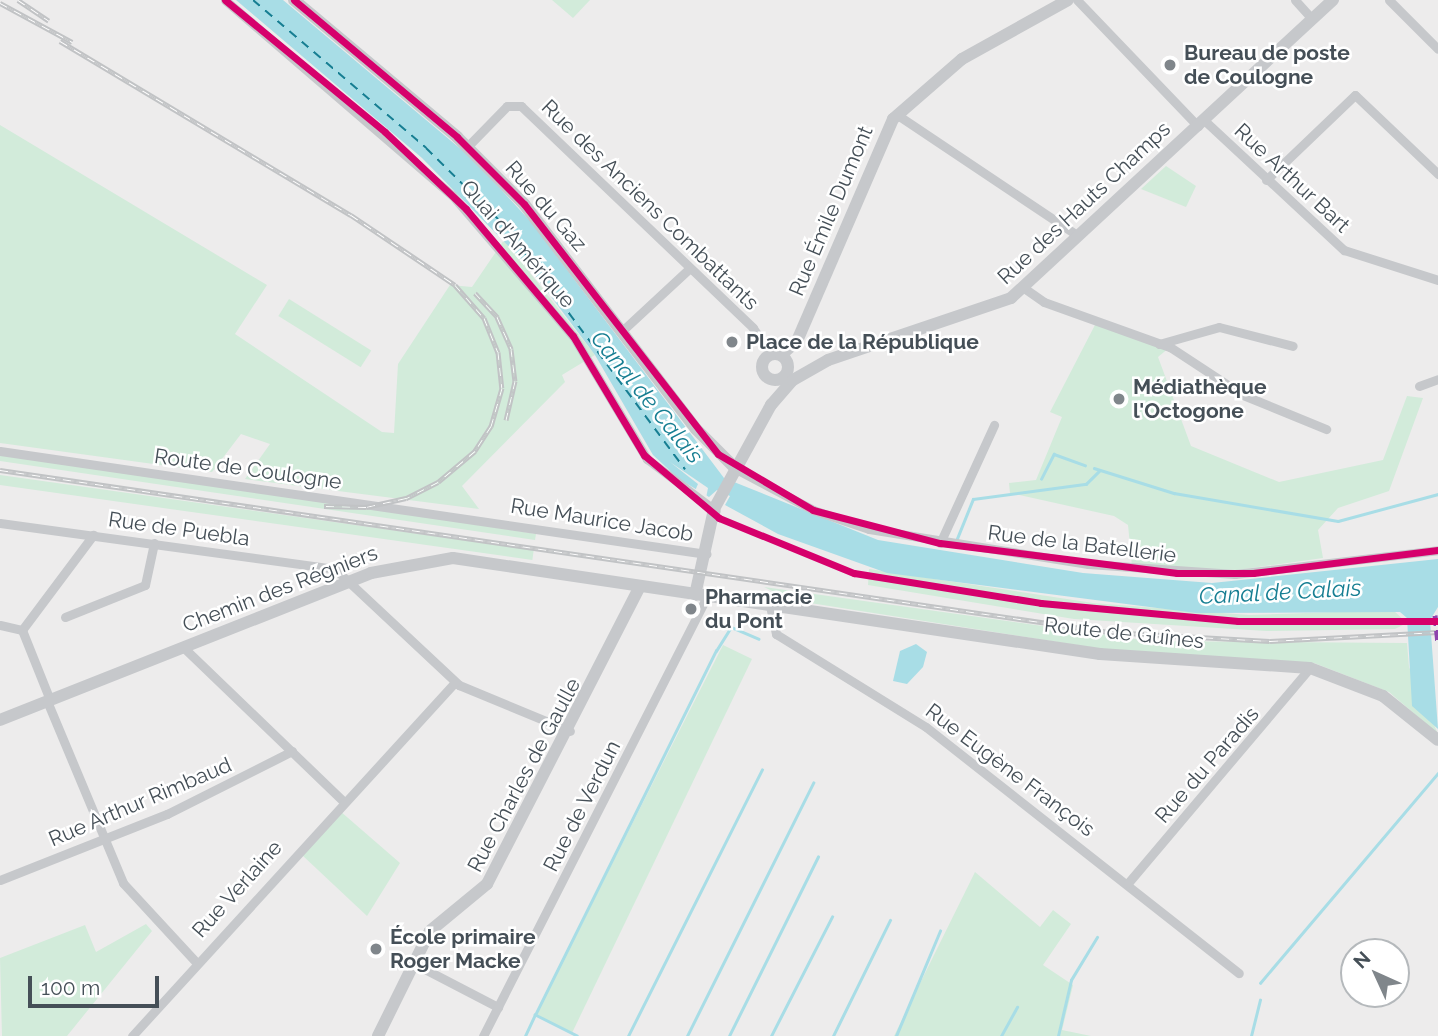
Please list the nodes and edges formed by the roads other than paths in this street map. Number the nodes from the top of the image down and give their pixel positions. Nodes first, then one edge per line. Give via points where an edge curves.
1 (225, 0) edge
2 (294, 0) edge
3 (1068, 0) edge
4 (1077, 0) edge
5 (1295, 0) edge
6 (1333, 0) edge
7 (1389, 0) edge
8 (1312, 19) junction
9 (1438, 49) edge
10 (897, 114) junction
11 (1201, 123) junction
12 (467, 147) junction
13 (1438, 174) edge
14 (1266, 180) junction
15 (1079, 236) junction
16 (690, 268) junction
17 (1438, 281) edge
18 (1024, 288) junction
19 (623, 330) junction
20 (1159, 344) junction
21 (1293, 346) dead end
22 (776, 355) junction
23 (820, 363) junction
24 (780, 378) junction
25 (1438, 379) edge
26 (1419, 386) dead end
27 (771, 405) junction
28 (994, 425) dead end
29 (1326, 429) dead end
30 (0, 451) edge
31 (734, 472) junction
32 (716, 507) junction
33 (491, 521) joint
34 (0, 523) edge
35 (93, 535) junction
36 (154, 542) junction
37 (940, 543) junction
38 (1438, 550) edge
39 (705, 554) junction
40 (586, 576) junction
41 (350, 581) junction
42 (640, 586) junction
43 (702, 593) junction
44 (769, 602) junction
45 (65, 618) dead end
46 (0, 625) edge
47 (22, 630) junction
48 (183, 647) junction
49 (1310, 668) junction
50 (455, 682) junction
51 (49, 700) junction
52 (0, 720) edge
53 (570, 731) junction
54 (1438, 740) edge
55 (292, 751) junction
56 (342, 800) junction
57 (103, 840) junction
58 (0, 880) edge
59 (1128, 883) junction
60 (195, 961) junction
61 (414, 963) junction
62 (1239, 973) dead end
63 (498, 1007) junction
64 (132, 1036) edge
65 (378, 1036) edge
66 (483, 1036) edge

1 - 32 street, Quai d'Amérique via 452,195 573,336 644,456
2 - 12 street, Rue du Gaz
3 - 10 street, Rue Émile Dumont via 962,59
4 - 11 street, Rue Arthur Bart
5 - 8 street
6 - 8 street, Rue des Hauts Champs
7 - 9 street
8 - 11 street, Rue des Hauts Champs
10 - 15 street
10 - 22 street, Rue Émile Dumont via 797,341
11 - 14 street, Rue Arthur Bart
11 - 15 street, Rue des Hauts Champs
12 - 16 street, Rue des Anciens Combattants via 507,106 521,106
12 - 19 street, Rue du Gaz via 550,234
13 - 14 street via 1355,94
14 - 17 street, Rue Arthur Bart via 1344,250
15 - 18 street, Rue des Hauts Champs
16 - 19 street
16 - 22 street, Rue des Anciens Combattants
18 - 20 street via 1044,302
18 - 23 street, Rue des Hauts Champs via 995,306
19 - 31 street, Rue du Gaz
20 - 21 street via 1219,327
20 - 29 street via 1243,395
22 - 24 street via 789,365
22 - 24 street via 762,370
23 - 24 street, Rue des Hauts Champs
23 - 27 street, Rue des Hauts Champs
24 - 27 street
25 - 26 street
27 - 31 street, Rue des Hauts Champs
28 - 37 street
30 - 33 street, Route de Coulogne
31 - 32 street, Rue des Hauts Champs
31 - 37 street, Rue de la Batellerie via 827,516
32 - 39 street, Rue des Hauts Champs
33 - 39 street, Rue Maurice Jacob
34 - 35 street, Rue de Puebla
35 - 36 street, Rue de Puebla
35 - 47 street
36 - 41 street, Rue de Puebla via 330,568
36 - 45 street via 142,587
37 - 38 street, Rue de la Batellerie via 1213,575
39 - 43 street, Rue des Hauts Champs
40 - 41 street, Chemin des Régniers via 453,558
40 - 42 street, Chemin des Régniers
40 - 43 street, Chemin des Régniers
41 - 48 street, Chemin des Régniers
41 - 50 street, Rue de Puebla
42 - 43 street, Chemin des Régniers
42 - 53 street, Rue Charles de Gaulle
43 - 44 street, Route de Guînes
43 - 63 street, Rue de Verdun
44 - 49 street, Route de Guînes via 1111,655
44 - 59 street, Rue Eugène François via 776,634 926,727
46 - 47 street
47 - 51 street
48 - 51 street, Chemin des Régniers
48 - 55 street
49 - 54 street, Route de Guînes via 1383,696
49 - 59 street, Rue du Paradis
50 - 53 street
50 - 56 street, Rue Verlaine
51 - 52 street, Chemin des Régniers
51 - 57 street
53 - 61 street, Rue Charles de Gaulle via 484,889 436,923
55 - 56 street
55 - 57 street, Rue Arthur Rimbaud
56 - 60 street, Rue Verlaine
57 - 58 street, Rue Arthur Rimbaud
57 - 60 street via 136,902
59 - 62 street, Rue Eugène François
60 - 64 street, Rue Verlaine
61 - 63 street
61 - 65 street, Rue Charles de Gaulle
63 - 66 street, Rue de Verdun

